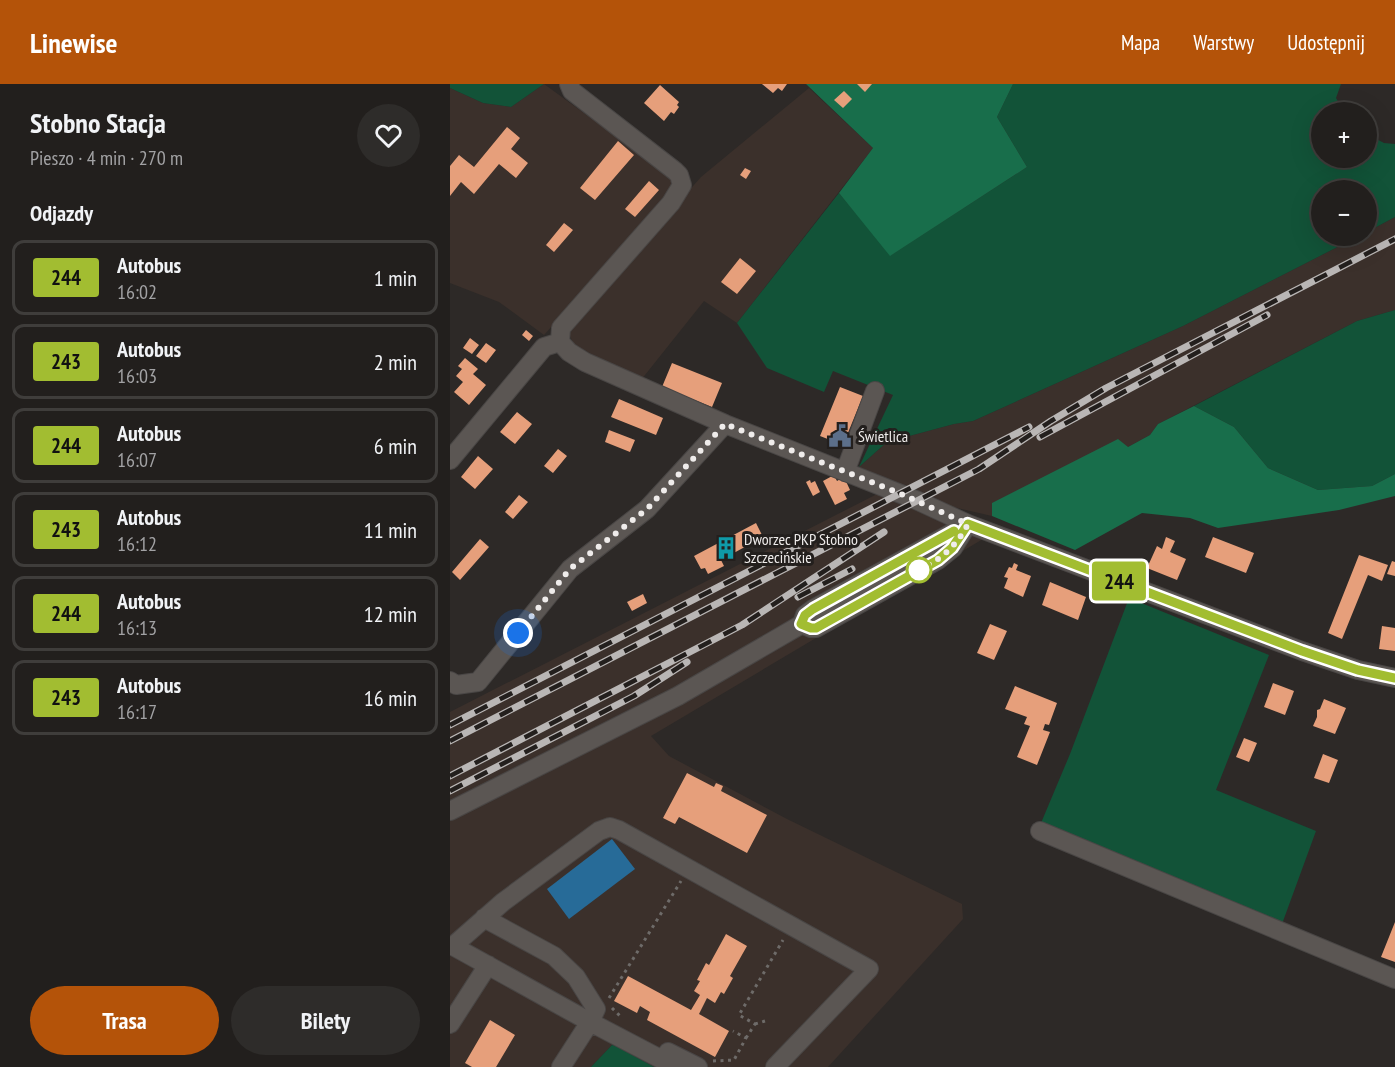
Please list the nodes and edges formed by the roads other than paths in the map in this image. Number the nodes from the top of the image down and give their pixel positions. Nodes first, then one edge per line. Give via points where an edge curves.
1 (569, 84) edge
2 (560, 342) junction
3 (875, 392) dead end
4 (725, 424) junction
5 (450, 460) edge
6 (845, 471) junction
7 (968, 524) junction
8 (1395, 678) edge
9 (450, 681) edge
10 (450, 811) edge
11 (1040, 831) dead end
12 (484, 918) junction
13 (452, 946) edge
14 (488, 965) junction
15 (1395, 979) edge
16 (593, 1015) junction
17 (450, 1024) edge
18 (561, 1067) edge
19 (676, 1067) edge
20 (698, 1067) edge
21 (775, 1067) edge

1 - 2 street via 572,91 675,171 682,185 671,203 561,328
2 - 4 street via 585,362
2 - 5 street via 544,346
3 - 6 street
4 - 6 street
4 - 9 street via 647,509 570,569 478,682 456,685
6 - 7 street
7 - 8 street via 1302,651
7 - 10 street via 813,609 801,624 678,696
11 - 15 street
12 - 13 street
12 - 16 street via 554,956 576,977
12 - 21 street via 599,831 610,827 869,969
13 - 14 street
14 - 16 street
14 - 17 street
16 - 18 street
16 - 19 street
16 - 20 street

